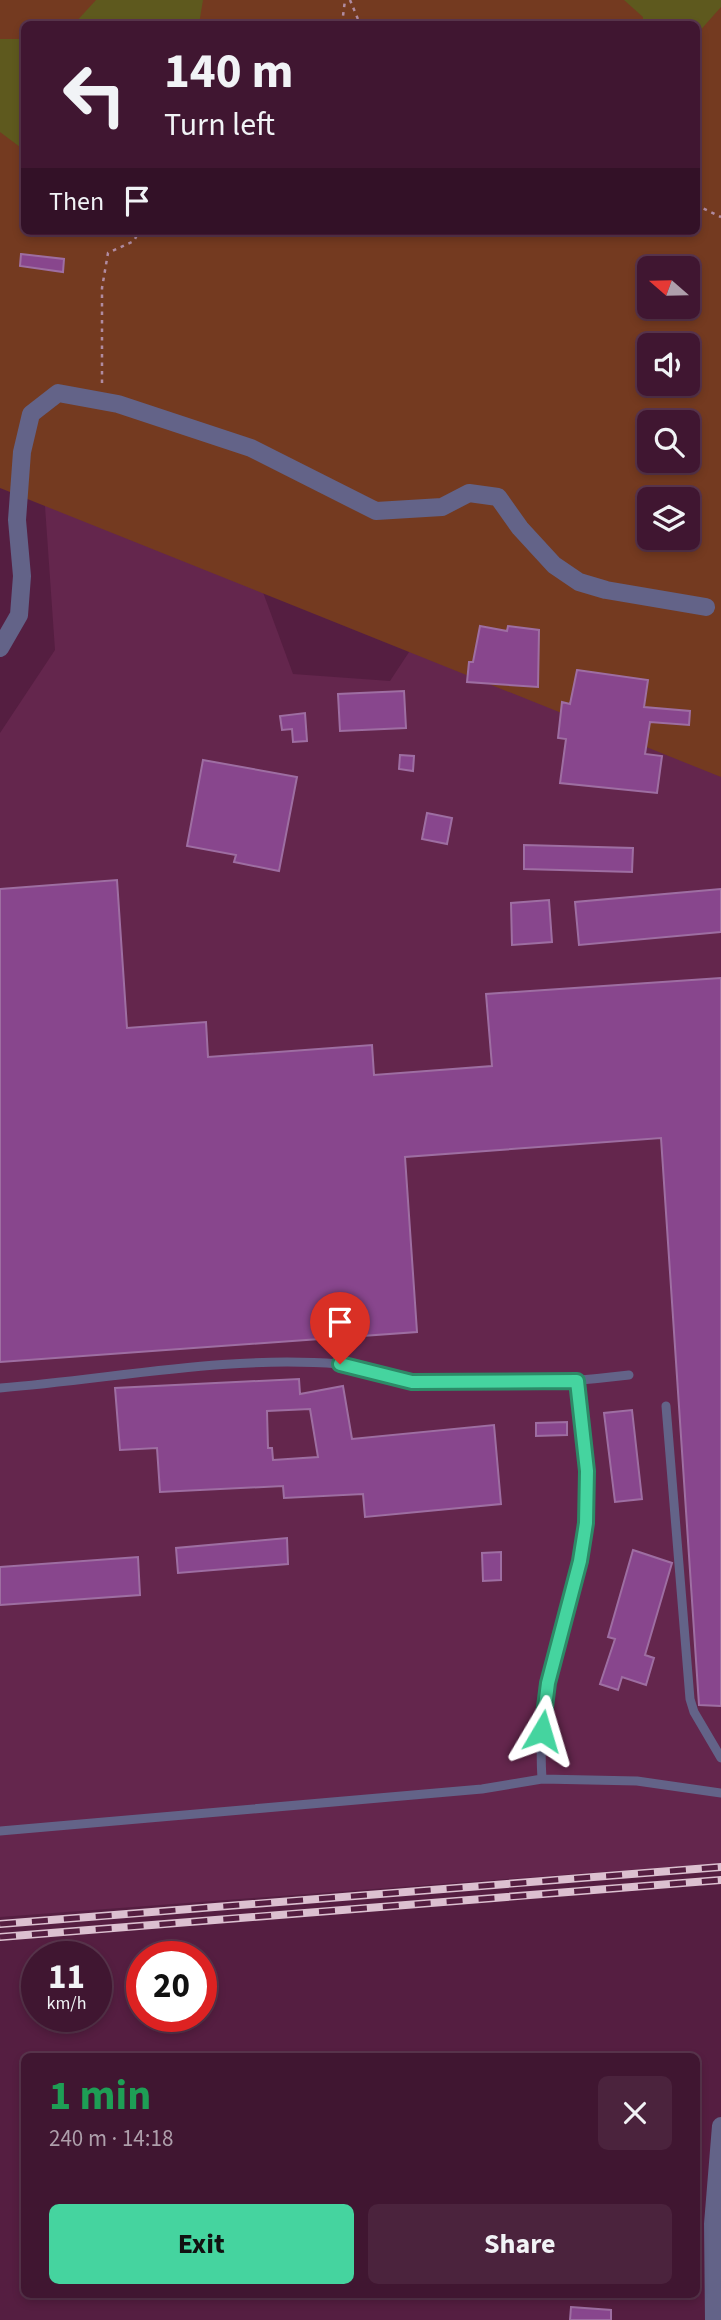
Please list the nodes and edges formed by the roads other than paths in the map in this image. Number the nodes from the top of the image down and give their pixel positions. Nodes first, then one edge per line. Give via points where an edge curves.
1 (706, 607) dead end
2 (0, 649) edge
3 (629, 1375) dead end
4 (577, 1381) junction
5 (0, 1388) edge
6 (666, 1406) dead end
7 (721, 1758) edge
8 (542, 1779) junction
9 (721, 1793) edge
10 (0, 1831) edge
11 (721, 2126) edge
12 (714, 2320) edge

1 - 2 street via 579,582 554,565 498,497 470,493 442,507 376,511 251,448 102,401 58,393 31,414 22,452 17,520 22,576 19,615
3 - 4 lane
4 - 5 lane via 412,1382 340,1364 279,1364 175,1367
4 - 8 lane via 587,1471 586,1523 548,1683 540,1749
6 - 7 lane via 690,1699
8 - 9 lane via 637,1781
8 - 10 lane
11 - 12 street via 712,2224

